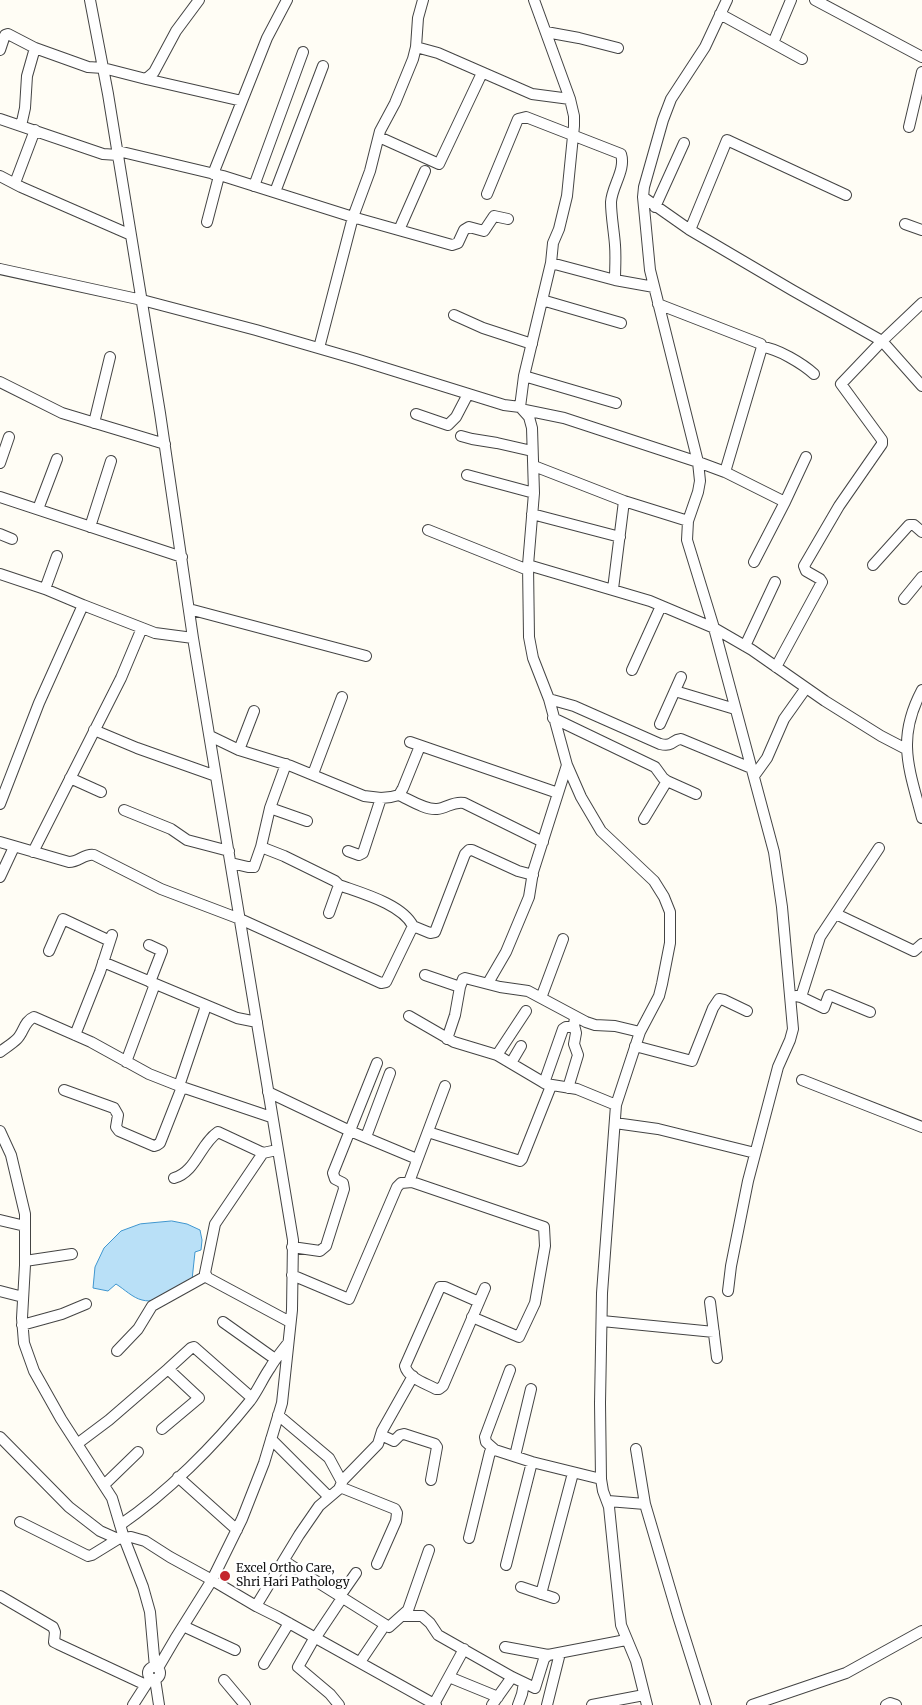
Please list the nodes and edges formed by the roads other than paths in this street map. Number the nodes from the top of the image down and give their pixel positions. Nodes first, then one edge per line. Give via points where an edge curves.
1 (90, 0) edge
2 (199, 0) edge
3 (287, 0) edge
4 (423, 0) edge
5 (534, 0) edge
6 (727, 0) edge
7 (791, 0) edge
8 (815, 0) edge
9 (720, 14) junction
10 (546, 32) junction
11 (773, 43) junction
12 (416, 47) junction
13 (35, 48) junction
14 (618, 48) dead end
15 (0, 50) edge
16 (303, 52) dead end
17 (922, 57) edge
18 (802, 59) dead end
19 (323, 66) dead end
20 (103, 68) junction
21 (922, 72) edge
22 (482, 73) junction
23 (146, 79) junction
24 (570, 100) junction
25 (242, 101) junction
26 (0, 119) edge
27 (21, 126) junction
28 (909, 127) dead end
29 (35, 130) junction
30 (573, 136) junction
31 (379, 137) junction
32 (684, 144) dead end
33 (118, 153) junction
34 (425, 171) dead end
35 (216, 175) junction
36 (0, 176) edge
37 (15, 184) junction
38 (254, 186) junction
39 (275, 192) junction
40 (487, 194) dead end
41 (846, 195) dead end
42 (643, 197) junction
43 (656, 207) junction
44 (352, 217) junction
45 (508, 219) dead end
46 (207, 222) dead end
47 (905, 224) dead end
48 (399, 230) junction
49 (690, 230) junction
50 (922, 230) edge
51 (131, 235) junction
52 (551, 263) junction
53 (0, 269) edge
54 (615, 280) junction
55 (654, 287) junction
56 (142, 300) junction
57 (542, 300) junction
58 (922, 303) edge
59 (658, 304) junction
60 (454, 315) dead end
61 (622, 323) dead end
62 (882, 341) junction
63 (532, 344) junction
64 (762, 347) junction
65 (319, 348) junction
66 (110, 357) dead end
67 (814, 374) dead end
68 (524, 376) junction
69 (0, 382) edge
70 (922, 386) edge
71 (468, 394) junction
72 (616, 403) dead end
73 (522, 408) junction
74 (416, 414) dead end
75 (94, 423) junction
76 (460, 436) dead end
77 (9, 437) dead end
78 (165, 444) junction
79 (532, 451) junction
80 (806, 457) dead end
81 (57, 459) dead end
82 (111, 461) dead end
83 (698, 462) junction
84 (0, 463) edge
85 (534, 466) junction
86 (725, 472) junction
87 (467, 475) dead end
88 (534, 494) junction
89 (0, 497) edge
90 (624, 501) junction
91 (785, 502) junction
92 (38, 509) junction
93 (532, 514) junction
94 (688, 521) junction
95 (90, 527) junction
96 (428, 530) dead end
97 (922, 532) edge
98 (0, 534) edge
99 (620, 537) junction
100 (12, 539) dead end
101 (57, 556) dead end
102 (182, 557) junction
103 (754, 562) dead end
104 (873, 565) dead end
105 (528, 568) junction
106 (0, 574) edge
107 (922, 577) edge
108 (775, 582) dead end
109 (45, 589) junction
110 (613, 589) junction
111 (904, 599) dead end
112 (83, 605) junction
113 (661, 606) junction
114 (189, 609) junction
115 (142, 628) junction
116 (714, 628) junction
117 (194, 638) junction
118 (745, 646) junction
119 (366, 656) dead end
120 (776, 667) junction
121 (632, 670) dead end
122 (681, 677) dead end
123 (806, 688) junction
124 (922, 690) edge
125 (675, 691) junction
126 (342, 697) dead end
127 (549, 699) junction
128 (735, 709) junction
129 (254, 711) dead end
130 (553, 718) junction
131 (660, 724) dead end
132 (94, 730) junction
133 (210, 736) junction
134 (906, 748) junction
135 (239, 750) junction
136 (286, 764) junction
137 (567, 765) junction
138 (753, 772) junction
139 (313, 774) junction
140 (216, 776) junction
141 (70, 778) junction
142 (667, 781) junction
143 (101, 792) dead end
144 (558, 793) junction
145 (696, 794) dead end
146 (399, 795) junction
147 (381, 798) junction
148 (0, 804) edge
149 (270, 808) junction
150 (124, 810) dead end
151 (922, 818) edge
152 (644, 819) dead end
153 (307, 821) dead end
154 (0, 842) edge
155 (543, 842) junction
156 (14, 847) junction
157 (261, 847) junction
158 (879, 848) dead end
159 (348, 851) dead end
160 (33, 852) junction
161 (229, 852) junction
162 (231, 863) junction
163 (533, 875) junction
164 (0, 877) edge
165 (340, 885) junction
166 (329, 913) dead end
167 (836, 914) junction
168 (240, 919) junction
169 (413, 926) junction
170 (563, 939) dead end
171 (922, 944) edge
172 (149, 945) dead end
173 (49, 951) dead end
174 (103, 962) junction
175 (425, 975) dead end
176 (153, 983) junction
177 (488, 983) junction
178 (460, 987) junction
179 (790, 995) junction
180 (801, 997) junction
181 (541, 998) junction
182 (206, 1006) junction
183 (526, 1010) dead end
184 (748, 1011) dead end
185 (870, 1012) dead end
186 (409, 1016) dead end
187 (257, 1022) junction
188 (575, 1022) junction
189 (640, 1032) junction
190 (75, 1034) junction
191 (447, 1039) junction
192 (521, 1046) dead end
193 (635, 1046) junction
194 (0, 1052) edge
195 (497, 1055) junction
196 (126, 1062) junction
197 (376, 1063) dead end
198 (510, 1063) junction
199 (390, 1073) dead end
200 (802, 1080) dead end
201 (547, 1085) junction
202 (445, 1086) dead end
203 (180, 1087) junction
204 (568, 1088) junction
205 (64, 1090) dead end
206 (268, 1092) junction
207 (616, 1105) junction
208 (271, 1117) junction
209 (614, 1123) junction
210 (922, 1127) edge
211 (0, 1131) edge
212 (350, 1131) junction
213 (428, 1132) junction
214 (366, 1137) junction
215 (277, 1150) junction
216 (0, 1153) edge
217 (263, 1153) junction
218 (755, 1153) junction
219 (11, 1155) junction
220 (417, 1159) junction
221 (174, 1178) dead end
222 (409, 1182) junction
223 (0, 1220) edge
224 (25, 1226) junction
225 (292, 1247) junction
226 (72, 1254) dead end
227 (25, 1261) junction
228 (292, 1275) junction
229 (206, 1276) junction
230 (484, 1288) dead end
231 (0, 1291) edge
232 (728, 1291) dead end
233 (23, 1297) junction
234 (479, 1302) junction
235 (710, 1302) dead end
236 (86, 1304) dead end
237 (472, 1317) junction
238 (602, 1321) junction
239 (223, 1322) dead end
240 (290, 1322) junction
241 (22, 1325) junction
242 (714, 1332) junction
243 (288, 1342) junction
244 (117, 1351) dead end
245 (717, 1358) dead end
246 (275, 1360) junction
247 (168, 1369) junction
248 (510, 1370) dead end
249 (413, 1376) junction
250 (531, 1389) dead end
251 (252, 1398) junction
252 (278, 1415) junction
253 (162, 1428) dead end
254 (381, 1435) junction
255 (0, 1437) edge
256 (272, 1439) junction
257 (77, 1444) junction
258 (636, 1449) dead end
259 (495, 1450) junction
260 (138, 1452) dead end
261 (515, 1456) junction
262 (532, 1462) junction
263 (573, 1473) junction
264 (178, 1477) junction
265 (601, 1479) junction
266 (431, 1480) dead end
267 (104, 1484) junction
268 (341, 1484) junction
269 (329, 1498) junction
270 (608, 1501) junction
271 (645, 1504) junction
272 (20, 1522) dead end
273 (120, 1525) junction
274 (237, 1530) junction
275 (121, 1538) junction
276 (469, 1538) dead end
277 (429, 1550) dead end
278 (284, 1561) junction
279 (377, 1564) dead end
280 (506, 1565) dead end
281 (356, 1572) dead end
282 (212, 1580) junction
283 (521, 1587) dead end
284 (540, 1594) junction
285 (0, 1596) edge
286 (341, 1597) junction
287 (554, 1598) dead end
288 (256, 1606) junction
289 (403, 1616) junction
290 (290, 1623) junction
291 (385, 1625) junction
292 (183, 1626) junction
293 (922, 1631) edge
294 (315, 1637) junction
295 (626, 1640) junction
296 (505, 1647) dead end
297 (464, 1649) junction
298 (235, 1650) dead end
299 (560, 1653) junction
300 (548, 1655) junction
301 (360, 1662) junction
302 (264, 1664) dead end
303 (153, 1675) junction
304 (449, 1677) junction
305 (512, 1677) junction
306 (224, 1680) dead end
307 (524, 1683) junction
308 (646, 1700) edge
309 (495, 1701) edge
310 (765, 1703) edge
311 (435, 1704) edge
312 (133, 1705) edge
313 (159, 1705) edge
314 (245, 1705) edge
315 (339, 1705) edge
316 (518, 1705) edge
317 (547, 1705) edge
318 (592, 1705) edge
319 (706, 1705) edge
320 (752, 1705) edge
321 (886, 1705) edge
322 (896, 1705) edge

1 - 20 street
2 - 23 street via 176,31 154,72
3 - 25 street via 267,38
4 - 12 street
5 - 10 street
6 - 9 street
7 - 11 street
8 - 17 street
9 - 11 street
9 - 42 street via 705,47 671,99
10 - 14 street
10 - 24 street
11 - 18 street
12 - 22 street
12 - 31 street
13 - 15 street via 6,34
13 - 20 street via 93,68
13 - 27 street via 27,76
16 - 38 street
19 - 39 street
20 - 23 street
20 - 33 street
21 - 28 street
22 - 24 street via 532,94
22 - 31 street via 439,164
23 - 25 street
24 - 30 street via 574,116
25 - 35 street
26 - 27 street
27 - 29 street
29 - 33 street via 103,154
29 - 37 street
30 - 40 street via 526,117 518,119
30 - 52 street via 567,196 553,243
30 - 54 street via 621,154 621,169 611,202 616,247
31 - 44 street
32 - 43 street
33 - 35 street
33 - 51 street
34 - 48 street
35 - 38 street
35 - 46 street
36 - 37 street
37 - 51 street
38 - 39 street
39 - 44 street
41 - 49 street via 727,140
42 - 43 street
42 - 55 street
43 - 49 street
44 - 48 street
44 - 65 street
45 - 48 street via 495,212 484,230 469,227 458,243 452,245
47 - 50 street
49 - 62 street
51 - 56 street
52 - 54 street
52 - 57 street
53 - 56 street
54 - 55 street
55 - 59 street
56 - 65 street
56 - 78 street
57 - 61 street
57 - 63 street
58 - 62 street
59 - 64 street
59 - 83 street
60 - 63 street
62 - 70 street
62 - 120 street via 841,384 882,444 839,506 804,566 822,582
63 - 68 street
64 - 67 street via 797,362
64 - 86 street
65 - 71 street
66 - 75 street
68 - 72 street
68 - 73 street
69 - 75 street via 62,413
71 - 73 street
71 - 74 street via 448,425
73 - 79 street via 530,417
73 - 83 street via 564,418
75 - 78 street
76 - 79 street
77 - 84 street
78 - 102 street
79 - 85 street
80 - 91 street
81 - 92 street
82 - 95 street
83 - 86 street
83 - 94 street via 700,481
85 - 88 street
85 - 90 street
86 - 91 street
87 - 88 street
88 - 93 street
89 - 92 street
90 - 94 street
90 - 99 street
91 - 103 street
92 - 95 street
93 - 99 street
93 - 105 street
94 - 116 street via 687,540
95 - 102 street
96 - 105 street
97 - 104 street via 909,525
98 - 100 street
99 - 110 street
101 - 109 street
102 - 114 street
105 - 110 street
105 - 127 street via 533,658
106 - 109 street
107 - 111 street
108 - 118 street
109 - 112 street
110 - 113 street
112 - 115 street
112 - 148 street via 39,703
113 - 116 street
113 - 121 street
114 - 117 street
114 - 119 street
115 - 117 street
115 - 132 street
116 - 118 street
116 - 128 street
117 - 133 street
118 - 120 street
120 - 123 street
122 - 125 street
123 - 134 street via 881,736
123 - 138 street via 784,719 767,758
124 - 134 street via 908,724
125 - 128 street
125 - 131 street
126 - 139 street
127 - 130 street
127 - 138 street via 574,706 660,744 672,744 681,739
128 - 138 street
129 - 135 street
130 - 137 street
130 - 142 street via 655,767
132 - 140 street
132 - 141 street
133 - 135 street
133 - 140 street
134 - 151 street
135 - 136 street
136 - 139 street
136 - 149 street
137 - 144 street
137 - 189 street via 601,831 654,881 670,912 670,943 662,984
138 - 179 street via 774,852
139 - 147 street via 364,796
140 - 161 street
141 - 143 street
141 - 160 street
142 - 145 street
142 - 152 street
144 - 146 street via 415,744
144 - 155 street
146 - 147 street
146 - 155 street via 429,809 464,803
147 - 159 street via 363,853 359,855
149 - 153 street
149 - 157 street
150 - 161 street via 171,829 187,840
154 - 156 street
155 - 163 street
156 - 160 street
156 - 164 street
157 - 162 street via 254,867
157 - 165 street
158 - 167 street
160 - 168 street via 74,862 94,855 161,889
161 - 162 street
162 - 168 street
163 - 169 street via 469,850 435,932
163 - 177 street via 520,921
165 - 166 street
165 - 169 street via 386,903 409,918
167 - 171 street via 914,951
167 - 180 street via 820,938
168 - 169 street via 381,983 386,982
168 - 187 street
170 - 181 street
172 - 176 street via 162,951
173 - 174 street via 63,919 111,938
174 - 176 street
174 - 190 street
175 - 178 street
176 - 182 street
176 - 196 street
177 - 178 street via 465,978
177 - 181 street via 528,991
178 - 191 street via 456,1015
179 - 180 street
179 - 218 street via 793,1029 778,1067
180 - 185 street via 824,1008 829,996
181 - 188 street
182 - 187 street
182 - 203 street
183 - 195 street
184 - 193 street via 719,999 692,1060
186 - 191 street
187 - 206 street
188 - 189 street
188 - 201 street via 563,1029
188 - 204 street via 574,1046 578,1057
189 - 193 street
190 - 194 street via 34,1017 26,1023 18,1039
190 - 196 street
191 - 195 street
192 - 198 street
193 - 207 street
195 - 198 street
196 - 203 street
197 - 212 street
198 - 201 street
199 - 214 street
200 - 210 street
201 - 204 street
201 - 213 street via 520,1161
202 - 213 street
203 - 205 street via 157,1146 119,1131 114,1108
203 - 208 street
204 - 207 street
206 - 208 street
206 - 212 street
207 - 209 street
208 - 215 street
209 - 218 street
209 - 238 street
211 - 219 street
212 - 214 street
212 - 225 street via 333,1173 334,1179 343,1183 344,1189 326,1246 320,1251
213 - 220 street
214 - 220 street
215 - 217 street
215 - 225 street
216 - 219 street
217 - 221 street via 218,1132 210,1138 187,1171
217 - 229 street via 215,1224
218 - 232 street
219 - 224 street
220 - 222 street
222 - 228 street via 397,1187 348,1299
222 - 237 street via 544,1227 545,1246 535,1303 519,1336
223 - 224 street
224 - 227 street
225 - 228 street
226 - 227 street
227 - 233 street
228 - 240 street
229 - 240 street
229 - 244 street via 152,1306 138,1329
230 - 234 street
231 - 233 street
233 - 241 street
234 - 237 street
234 - 249 street via 440,1287 405,1366
235 - 242 street
236 - 241 street
237 - 249 street via 441,1388 436,1389
238 - 242 street
238 - 265 street
239 - 246 street
240 - 243 street
241 - 257 street via 24,1343 34,1370
242 - 245 street
243 - 246 street
243 - 252 street
246 - 251 street
247 - 251 street via 194,1347
247 - 253 street via 199,1398
247 - 257 street
248 - 259 street via 485,1437
249 - 254 street
250 - 261 street
251 - 264 street via 226,1430
252 - 256 street
252 - 268 street via 330,1458
254 - 266 street via 394,1441 404,1434 435,1444
254 - 268 street via 378,1444
255 - 275 street via 70,1508 100,1530
256 - 269 street
256 - 274 street
257 - 267 street
258 - 271 street
259 - 261 street
259 - 276 street via 490,1452
260 - 267 street
261 - 262 street
262 - 263 street
262 - 280 street
263 - 265 street
263 - 284 street
264 - 273 street
264 - 274 street
265 - 270 street
267 - 273 street
268 - 269 street
268 - 279 street via 395,1509 397,1513
269 - 278 street via 319,1506
270 - 271 street
270 - 295 street via 621,1625
271 - 319 street
272 - 275 street via 88,1556
273 - 275 street
274 - 282 street
275 - 282 street via 145,1541
275 - 303 street via 143,1587 150,1612
277 - 289 street
278 - 286 street
278 - 288 street
281 - 286 street
282 - 288 street
282 - 292 street
283 - 284 street
284 - 287 street
285 - 303 street via 53,1627 54,1642
286 - 291 street
286 - 294 street
288 - 290 street
289 - 291 street via 389,1628
289 - 297 street via 422,1616 438,1635
290 - 294 street
290 - 302 street
291 - 301 street
292 - 298 street
292 - 303 street
293 - 310 street via 846,1673
294 - 301 street
294 - 315 street via 298,1667
295 - 299 street
295 - 308 street via 636,1660
296 - 300 street
297 - 304 street
297 - 305 street
299 - 300 street
299 - 317 street
300 - 307 street via 535,1688
301 - 311 street
303 - 312 street
303 - 313 street
304 - 309 street
304 - 311 street
305 - 307 street
305 - 309 street
306 - 314 street
307 - 316 street
308 - 318 street
310 - 320 street
321 - 322 street

